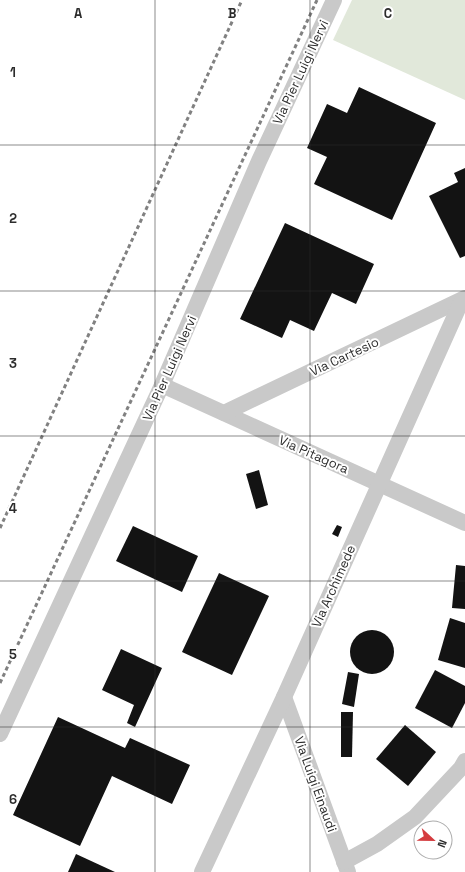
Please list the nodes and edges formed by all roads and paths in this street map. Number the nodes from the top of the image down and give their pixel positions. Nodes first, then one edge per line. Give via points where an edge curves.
1 (334, 0) edge
2 (463, 299) edge
3 (162, 385) junction
4 (224, 414) junction
5 (379, 484) junction
6 (465, 523) edge
7 (284, 697) junction
8 (0, 734) edge
9 (465, 761) edge
10 (346, 867) edge
11 (202, 872) edge

1 - 3 street, Via Pier Luigi Nervi via 259,161
2 - 4 street, Via Cartesio
2 - 5 street, Via Archimede
3 - 4 street, Via Pitagora
3 - 8 street, Via Pier Luigi Nervi
4 - 5 street, Via Pitagora
5 - 6 street, Via Pitagora
5 - 7 street, Via Archimede
7 - 10 street, Via Luigi Einaudi
7 - 11 street, Via Archimede
9 - 10 street via 415,817

